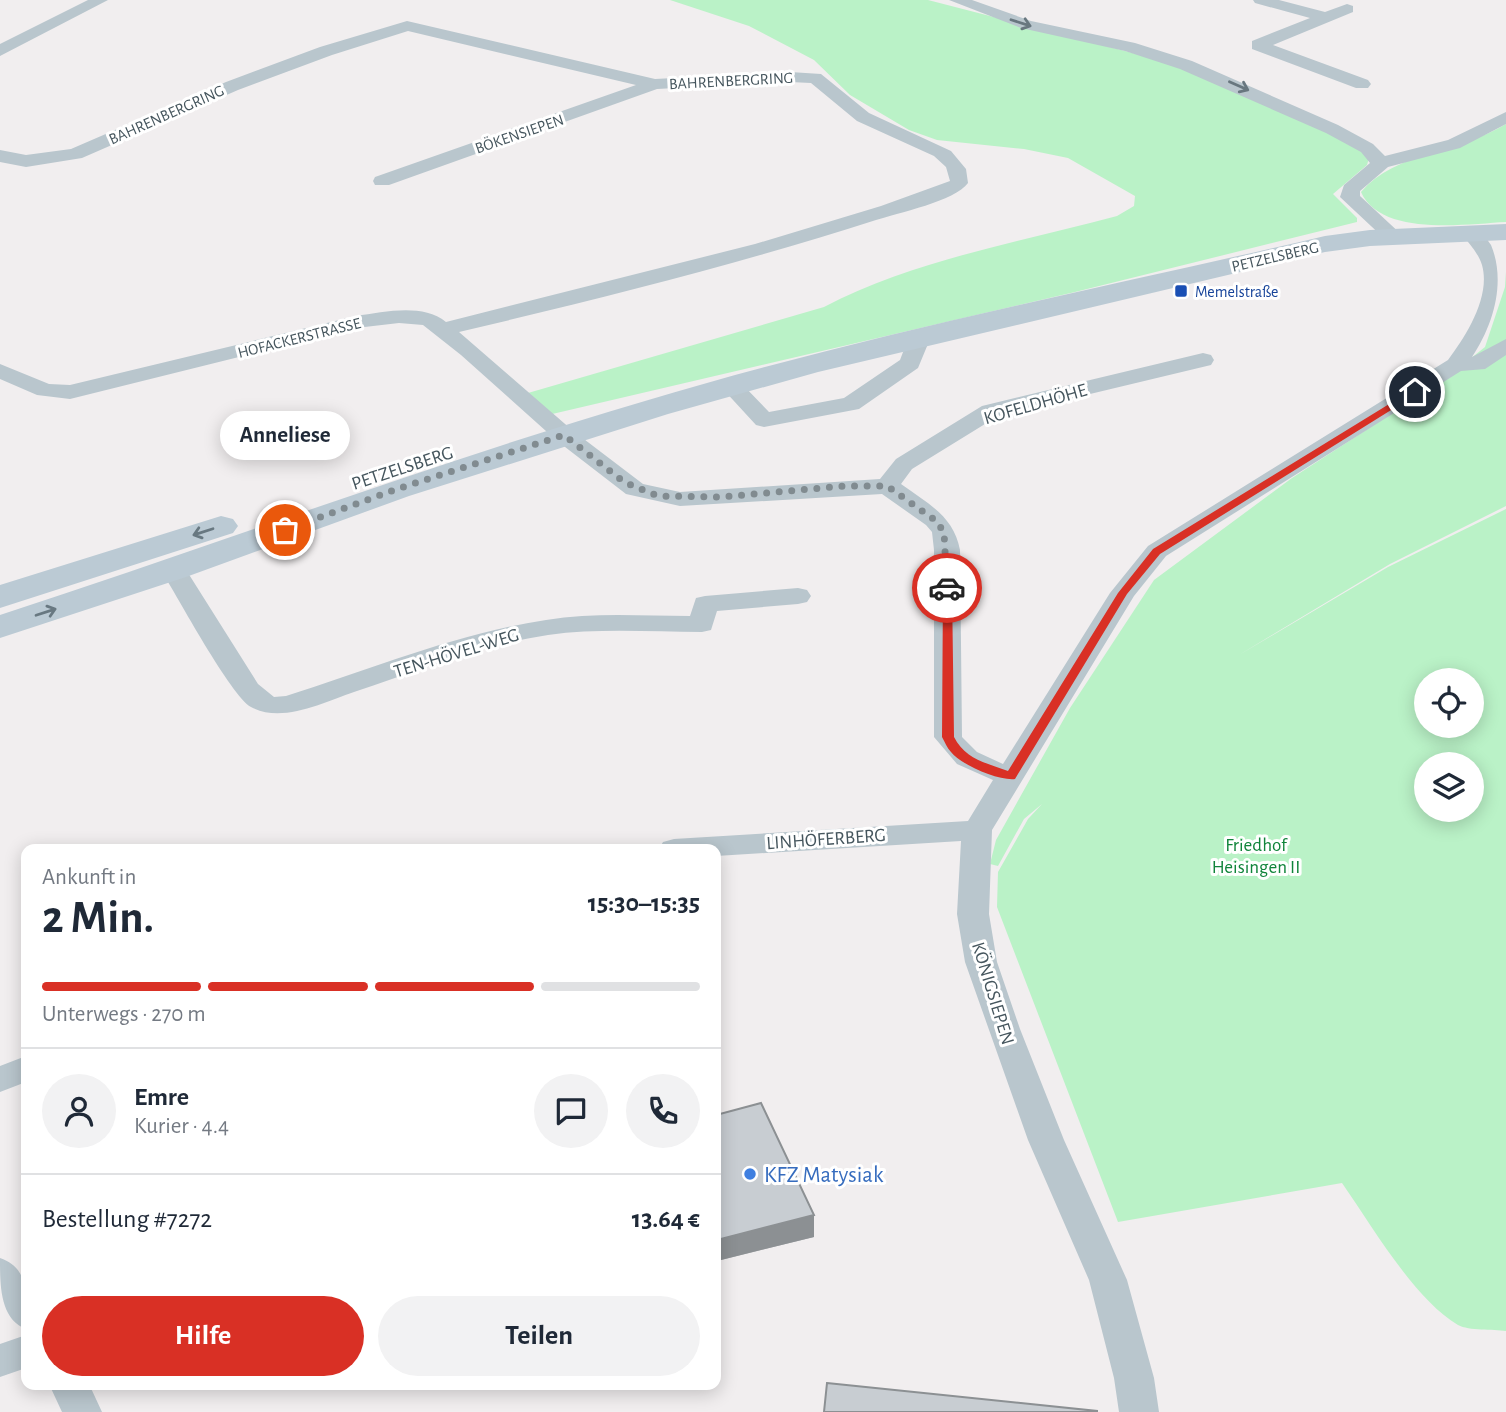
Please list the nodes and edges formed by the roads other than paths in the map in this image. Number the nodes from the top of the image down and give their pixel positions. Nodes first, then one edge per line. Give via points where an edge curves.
1 (100, 0) edge
2 (957, 0) edge
3 (1261, 0) edge
4 (1347, 9) dead end
5 (1324, 17) junction
6 (0, 51) edge
7 (1362, 83) dead end
8 (656, 85) junction
9 (1506, 117) edge
10 (0, 156) edge
11 (26, 161) junction
12 (1381, 163) junction
13 (0, 178) edge
14 (382, 181) dead end
15 (1506, 232) edge
16 (1471, 233) junction
17 (1394, 237) junction
18 (444, 329) junction
19 (919, 339) junction
20 (1506, 346) edge
21 (1203, 360) dead end
22 (810, 365) junction
23 (1456, 365) junction
24 (0, 371) edge
25 (733, 388) junction
26 (556, 427) junction
27 (887, 486) junction
28 (174, 570) junction
29 (798, 596) dead end
30 (0, 597) edge
31 (0, 626) edge
32 (1011, 776) junction
33 (977, 830) junction
34 (721, 846) edge
35 (21, 1070) edge
36 (0, 1080) edge
37 (0, 1273) edge
38 (21, 1305) edge
39 (21, 1353) edge
40 (0, 1362) edge
41 (72, 1390) edge
42 (82, 1412) edge
43 (1139, 1412) edge

1 - 6 street
2 -> 12 street via 1027,25 1129,47 1186,65 1343,135 1367,148
3 - 5 street
4 - 5 street
5 - 7 street via 1258,45
8 - 11 street, BAHRENBERGRING via 402,27 232,86 75,154
8 - 14 street, BÖKENSIEPEN
8 - 18 street, BAHRENBERGRING via 815,78 863,117 949,157 958,171 958,183 813,235
9 - 12 street via 1454,144
10 - 11 street, BAHRENBERGRING
11 - 13 street
12 - 17 street via 1349,192
15 - 16 main road
16 - 17 main road, PETZELSBERG
16 - 23 street, KÖNIGSIEPEN via 1489,257 1492,278 1483,317
17 - 19 main road, PETZELSBERG via 1325,244
18 - 24 street, HOFACKERSTRASSE via 429,320 368,320 70,392 45,390
18 - 26 street, HOFACKERSTRASSE
19 - 22 main road, PETZELSBERG
19 - 25 street via 910,363 850,404 764,420
20 - 23 street via 1477,364
21 - 27 street, KOFELDHÖHE via 990,411 904,464
22 - 25 main road, PETZELSBERG
22 - 26 main road, PETZELSBERG via 656,391
23 - 32 street, KÖNIGSIEPEN via 1157,551 1123,593
25 - 26 main road, PETZELSBERG
26 - 27 street via 624,482 658,496 721,497
26 - 28 main road, PETZELSBERG
26 -> 30 main road, PETZELSBERG
27 - 32 street via 935,520 944,532 948,737 955,751 967,760
28 - 29 street, TEN-HÖVEL-WEG via 247,688 257,700 271,706 529,630 702,624 705,604
31 -> 28 main road, PETZELSBERG
32 - 33 street, KÖNIGSIEPEN
33 - 34 street, LINHÖFERBERG
33 - 43 street, KÖNIGSIEPEN via 973,914 981,962 1046,1140 1108,1280
35 - 36 street
37 - 38 street
39 - 40 street
41 - 42 street

